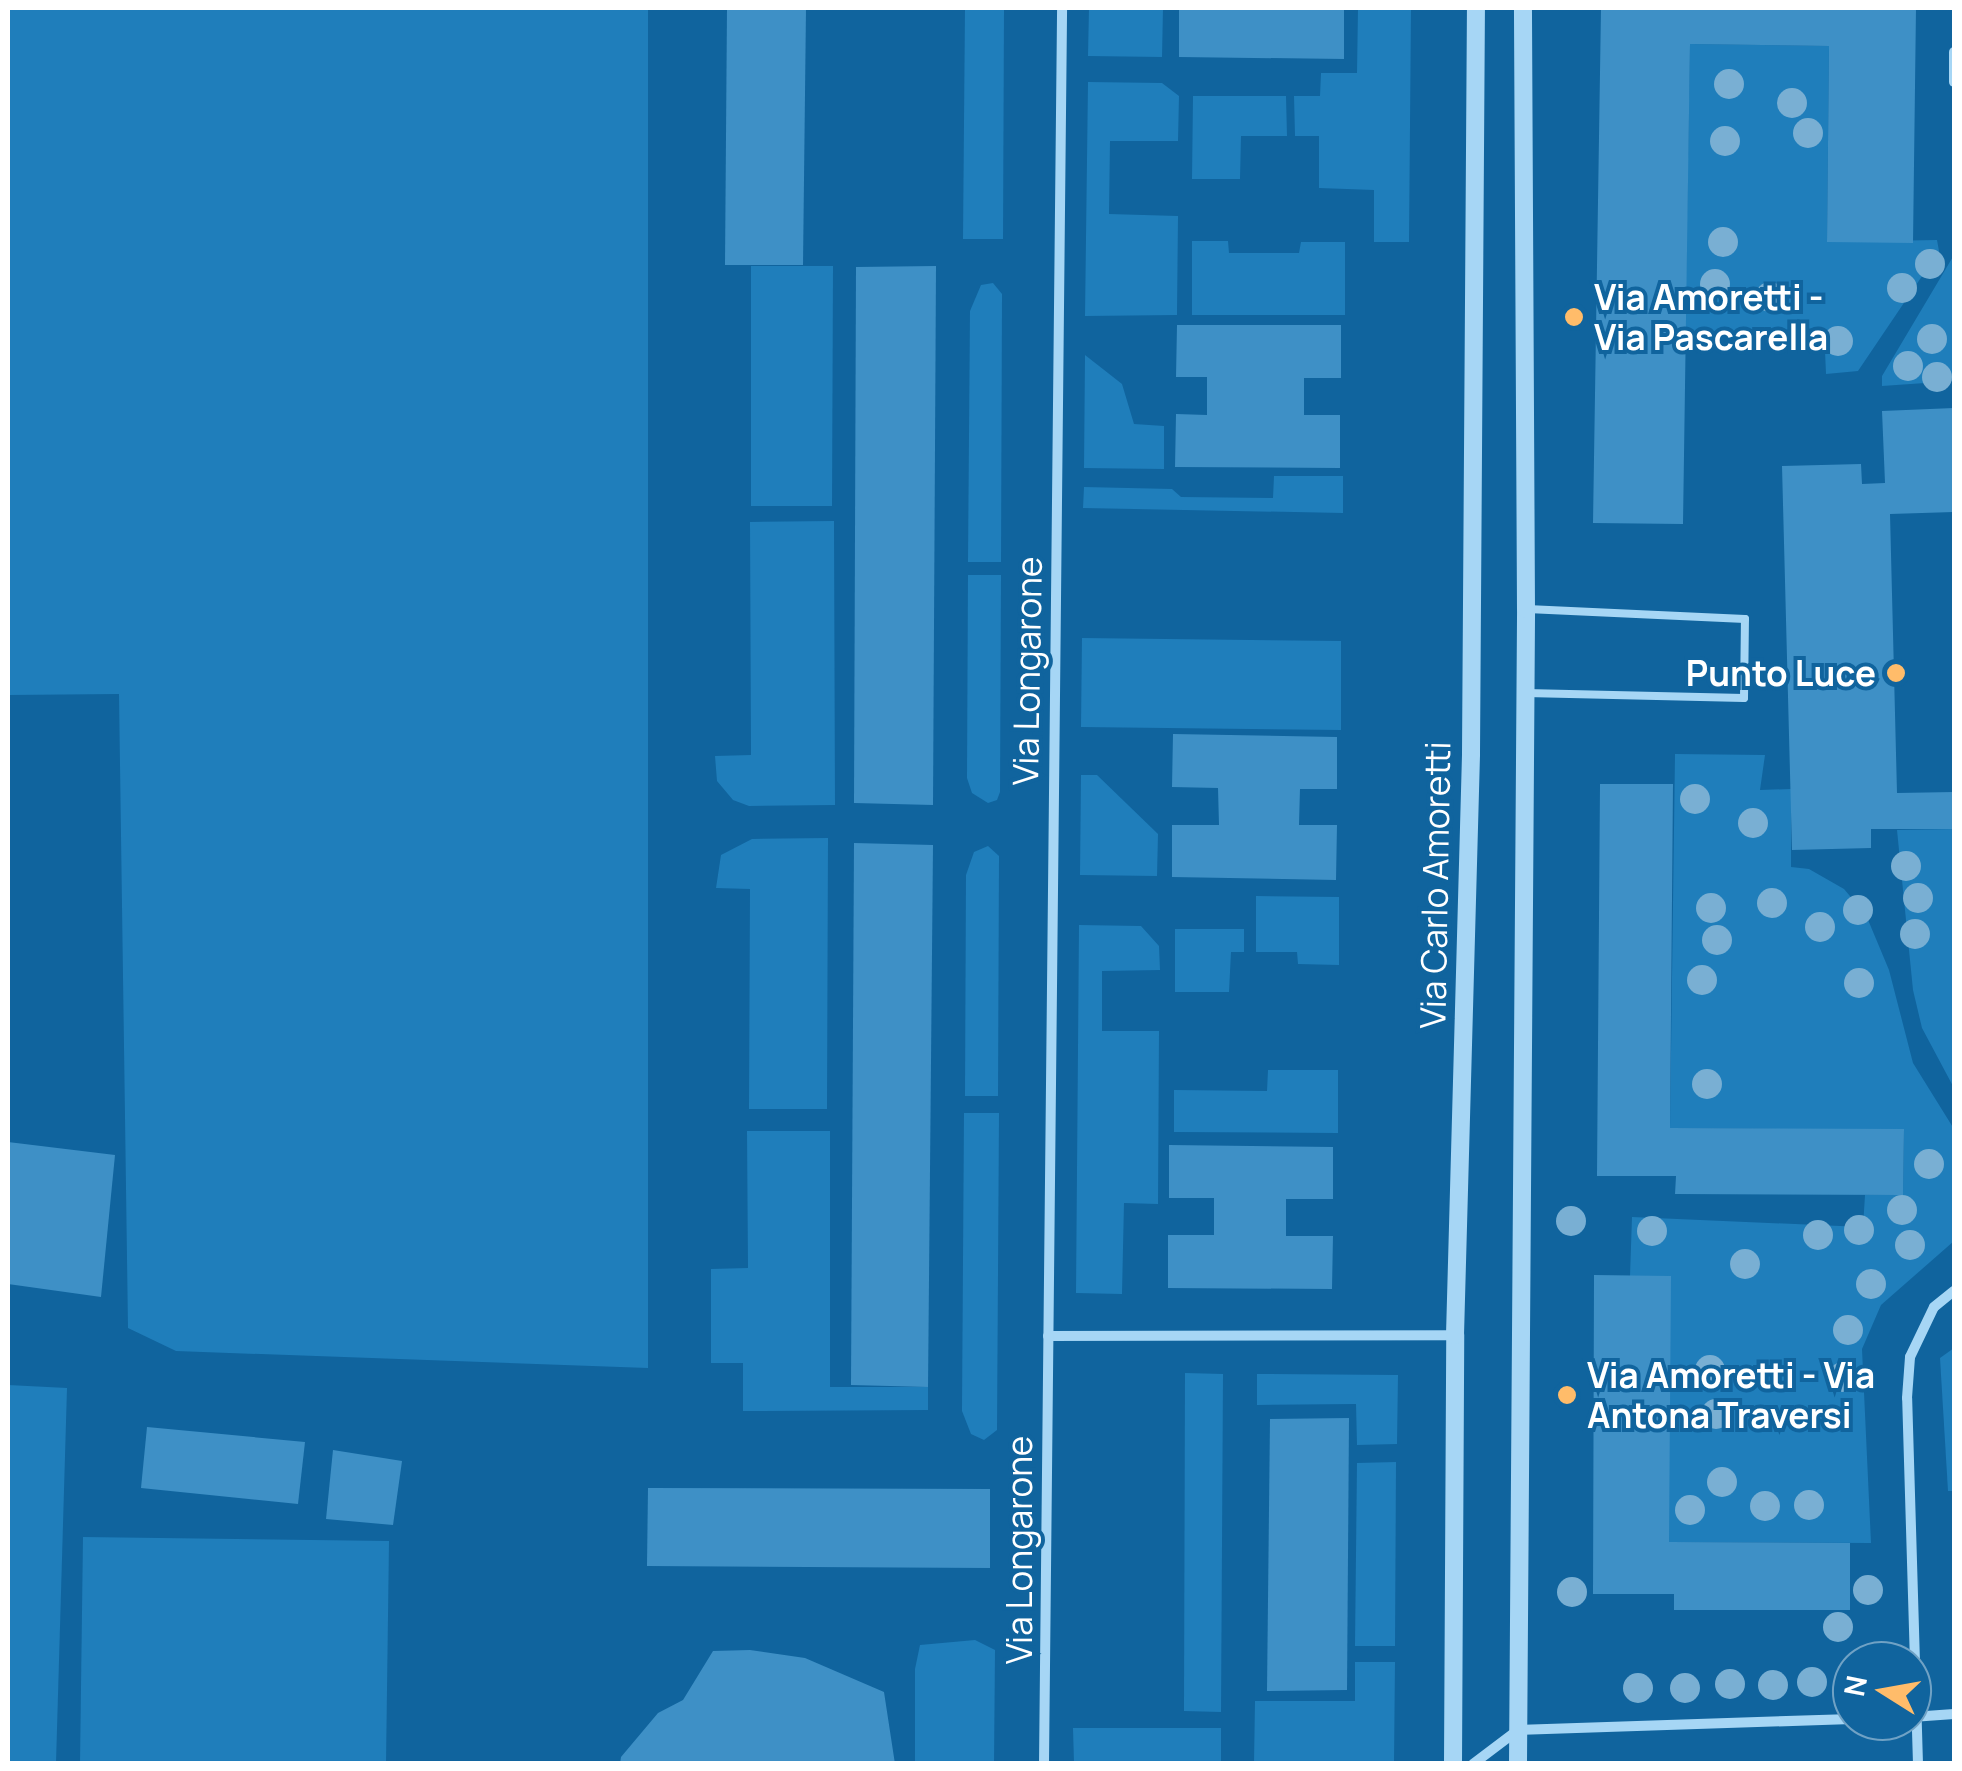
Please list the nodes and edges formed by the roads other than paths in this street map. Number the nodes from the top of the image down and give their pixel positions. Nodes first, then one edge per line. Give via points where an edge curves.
1 (1062, 8) edge
2 (1476, 8) edge
3 (1522, 8) edge
4 (1954, 52) edge
5 (1954, 82) edge
6 (1526, 609) junction
7 (1526, 693) junction
8 (1954, 1291) edge
9 (1456, 1335) junction
10 (1048, 1336) junction
11 (1913, 1641) edge
12 (1832, 1720) edge
13 (1518, 1730) junction
14 (1044, 1764) edge
15 (1453, 1764) edge
16 (1473, 1764) edge
17 (1518, 1764) edge

1 - 10 street, Via Longarone
2 - 9 street, Via Carlo Amoretti via 1471,754
3 - 6 street
4 - 5 street
6 - 7 street
6 - 7 lane via 1745,619 1744,698
7 - 13 street
8 - 11 street via 1934,1307 1910,1357
9 - 10 street
9 - 15 street, Via Carlo Amoretti
10 - 14 street, Via Longarone
12 - 13 street
13 - 16 street
13 - 17 street

